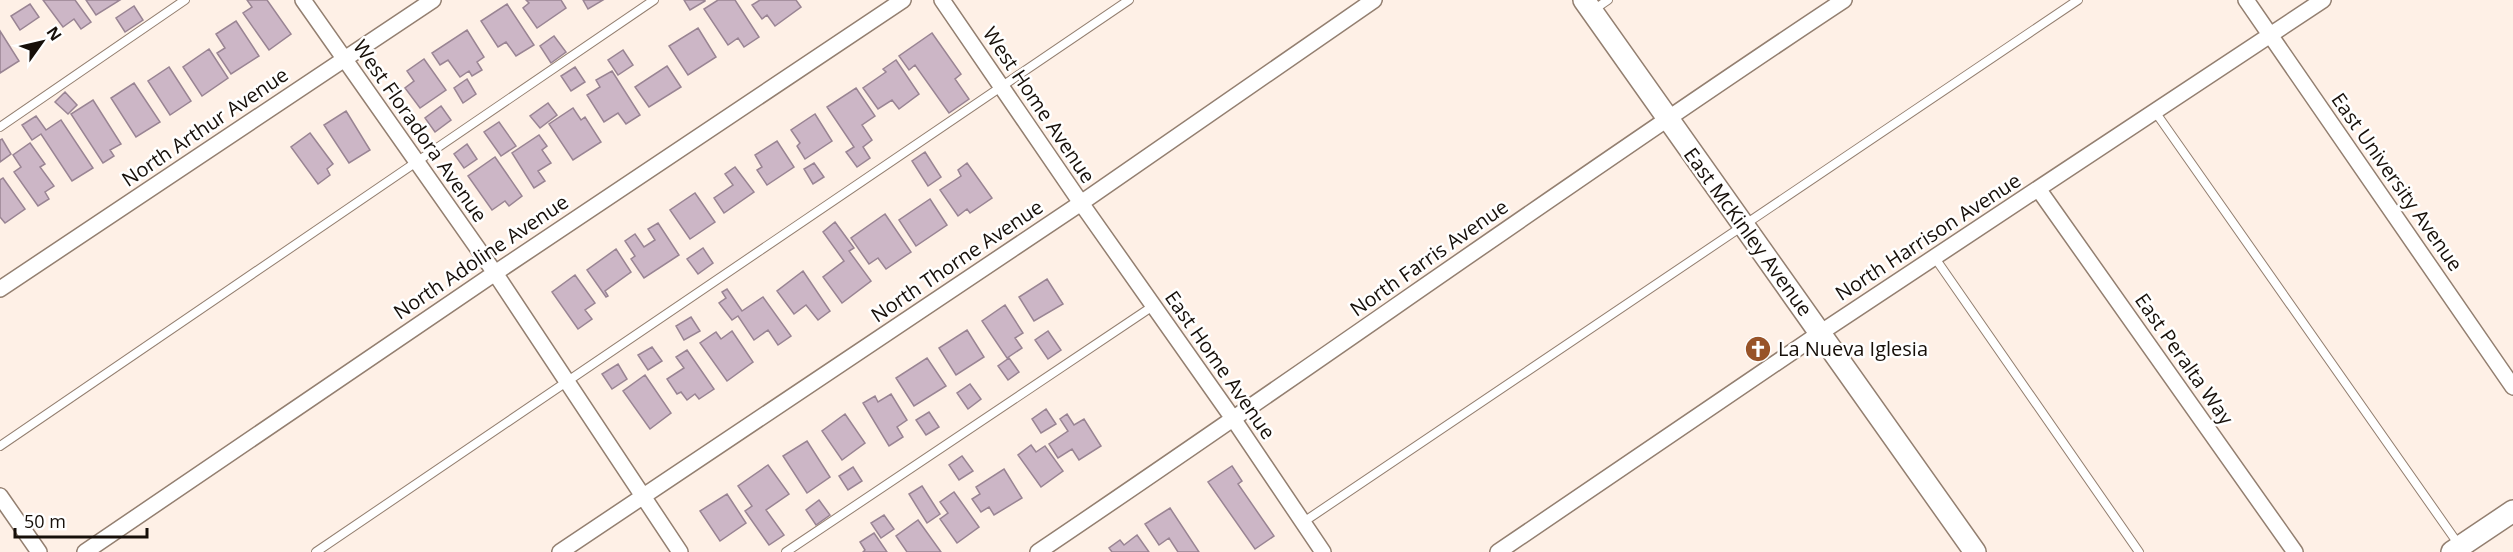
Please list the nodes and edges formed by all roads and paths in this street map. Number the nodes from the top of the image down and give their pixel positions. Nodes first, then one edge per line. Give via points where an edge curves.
1 (185, 0) edge
2 (303, 0) edge
3 (433, 0) edge
4 (654, 0) edge
5 (903, 0) edge
6 (942, 0) edge
7 (1129, 0) edge
8 (1374, 0) edge
9 (1844, 0) edge
10 (2078, 0) edge
11 (2246, 0) edge
12 (2324, 0) edge
13 (1595, 4) edge
14 (2271, 36) junction
15 (344, 60) junction
16 (1001, 87) junction
17 (2156, 113) junction
18 (1666, 118) junction
19 (0, 127) edge
20 (416, 161) junction
21 (2039, 190) junction
22 (1081, 203) junction
23 (1744, 227) junction
24 (1935, 258) junction
25 (495, 273) junction
26 (0, 289) edge
27 (1153, 306) junction
28 (1820, 333) junction
29 (567, 382) junction
30 (2513, 387) edge
31 (1234, 420) junction
32 (0, 446) edge
33 (642, 495) junction
34 (0, 496) edge
35 (2513, 511) edge
36 (1302, 523) junction
37 (2456, 549) edge
38 (39, 552) edge
39 (84, 552) edge
40 (316, 552) edge
41 (560, 552) edge
42 (680, 552) edge
43 (786, 552) edge
44 (1038, 552) edge
45 (1323, 552) edge
46 (1498, 552) edge
47 (1975, 552) edge
48 (2139, 552) edge
49 (2295, 552) edge

1 - 19 lane
2 - 15 street, West Floradora Avenue
3 - 15 street, North Arthur Avenue
4 - 20 lane
5 - 25 street, North Adoline Avenue
6 - 16 street, West Home Avenue
7 - 16 lane
8 - 22 street, North Thorne Avenue
9 - 18 street, North Farris Avenue
10 - 23 lane
11 - 14 street, East University Avenue
12 - 14 street, North Harrison Avenue
13 - 18 main road, East McKinley Avenue
14 - 17 street, North Harrison Avenue
14 - 30 street, East University Avenue
15 - 20 street, West Floradora Avenue
15 - 26 street, North Arthur Avenue
16 - 22 street, West Home Avenue
16 - 29 lane
17 - 21 street, North Harrison Avenue
17 - 37 lane
18 - 23 main road, East McKinley Avenue
18 - 31 street, North Farris Avenue
20 - 25 street, West Floradora Avenue
20 - 32 lane
21 - 24 street, North Harrison Avenue
21 - 49 street, East Peralta Way
22 - 27 street, East Home Avenue
22 - 33 street, North Thorne Avenue
23 - 28 main road, East McKinley Avenue
23 - 36 lane
24 - 28 street, North Harrison Avenue
24 - 48 lane
25 - 29 street, West Floradora Avenue
25 - 39 street, North Adoline Avenue
27 - 31 street, East Home Avenue
27 - 43 lane
28 - 46 street, North Harrison Avenue
28 - 47 main road, East McKinley Avenue
29 - 33 street, West Floradora Avenue
29 - 40 lane
31 - 36 street, East Home Avenue
31 - 44 street, North Farris Avenue
33 - 41 street, North Thorne Avenue
33 - 42 street, West Floradora Avenue
34 - 38 street
35 - 37 main road
36 - 45 street, East Home Avenue

